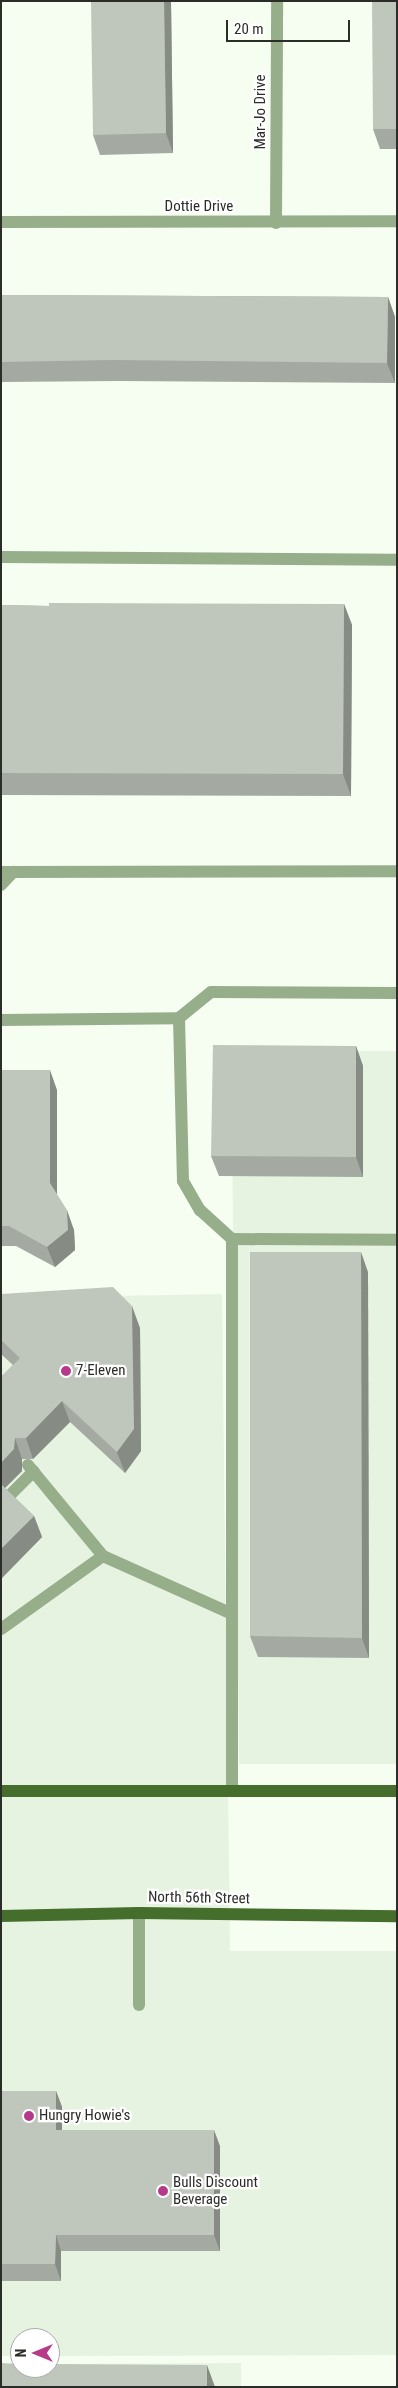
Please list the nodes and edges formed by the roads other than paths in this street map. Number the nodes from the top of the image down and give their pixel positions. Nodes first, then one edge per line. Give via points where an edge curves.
1 (277, 1) edge
2 (397, 221) edge
3 (1, 222) edge
4 (276, 223) junction
5 (1, 557) edge
6 (397, 560) edge
7 (397, 871) edge
8 (7, 872) edge
9 (1, 885) edge
10 (397, 993) edge
11 (179, 1018) junction
12 (1, 1020) edge
13 (232, 1239) junction
14 (397, 1240) edge
15 (4, 1500) edge
16 (103, 1556) junction
17 (232, 1614) junction
18 (1, 1629) edge
19 (1, 1791) edge
20 (232, 1791) junction
21 (397, 1791) edge
22 (139, 1913) junction
23 (1, 1916) edge
24 (397, 1916) edge
25 (139, 2005) dead end

1 - 4 street, Mar-Jo Drive
2 - 4 street, Dottie Drive
3 - 4 street, Dottie Drive
5 - 6 street
7 - 8 street
8 - 9 street
10 - 11 street via 211,992
11 - 12 street
11 - 13 street via 182,1181 200,1210
13 - 14 street
13 - 17 street
15 - 16 street via 31,1468
16 - 17 street
16 - 18 street
17 - 20 street
19 - 20 main road
20 - 21 main road
22 - 23 main road, North 56th Street
22 - 24 main road, North 56th Street
22 - 25 street

